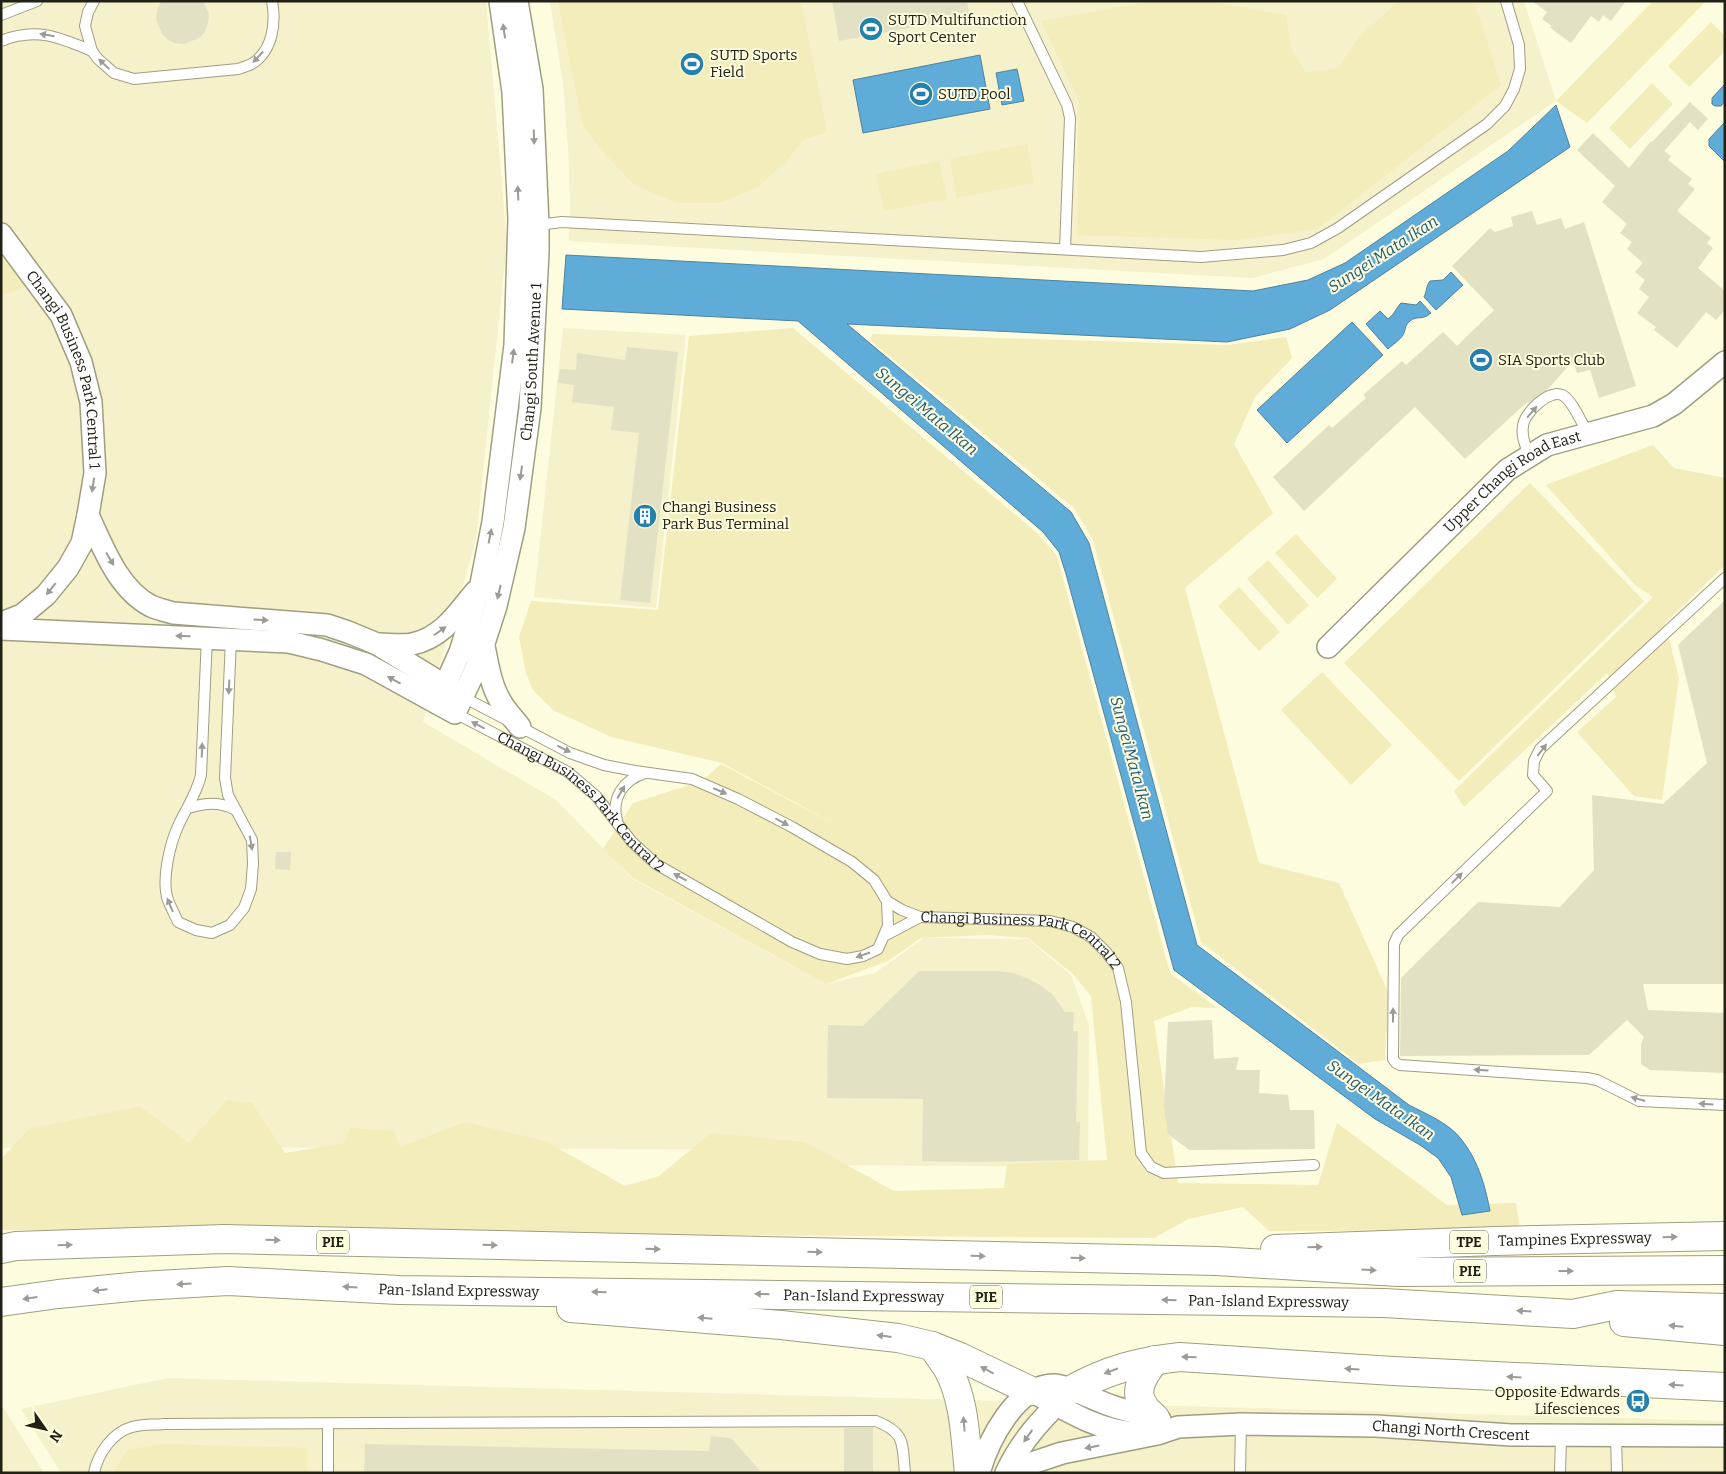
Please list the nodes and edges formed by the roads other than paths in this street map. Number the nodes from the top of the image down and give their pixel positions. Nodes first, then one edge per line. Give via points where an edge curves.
1 (37, 1) edge
2 (94, 1) edge
3 (272, 1) edge
4 (500, 1) edge
5 (517, 1) edge
6 (1017, 1) edge
7 (1506, 1) edge
8 (1, 15) edge
9 (1, 40) edge
10 (92, 51) junction
11 (538, 226) junction
12 (1, 234) edge
13 (1065, 249) junction
14 (1725, 362) edge
15 (1588, 434) junction
16 (1529, 456) junction
17 (88, 515) junction
18 (1725, 578) edge
19 (481, 584) junction
20 (1, 623) edge
21 (1, 629) edge
22 (207, 637) junction
23 (231, 639) junction
24 (377, 644) junction
25 (484, 646) junction
26 (1328, 647) dead end
27 (450, 700) junction
28 (520, 727) junction
29 (646, 773) junction
30 (188, 808) junction
31 (236, 810) junction
32 (617, 822) junction
33 (887, 901) junction
34 (920, 917) junction
35 (884, 936) junction
36 (1725, 1105) edge
37 (1314, 1165) dead end
38 (1725, 1236) edge
39 (6, 1246) edge
40 (1216, 1261) junction
41 (1725, 1270) edge
42 (398, 1290) junction
43 (1, 1302) edge
44 (1725, 1308) edge
45 (1572, 1314) junction
46 (1725, 1331) edge
47 (932, 1346) junction
48 (1155, 1360) junction
49 (1725, 1388) edge
50 (1031, 1391) junction
51 (1063, 1398) junction
52 (328, 1424) junction
53 (1241, 1424) junction
54 (1163, 1426) junction
55 (1560, 1436) junction
56 (1725, 1436) edge
57 (1616, 1437) junction
58 (94, 1473) edge
59 (328, 1473) edge
60 (905, 1473) edge
61 (969, 1473) edge
62 (978, 1473) edge
63 (1006, 1473) edge
64 (1019, 1473) edge
65 (1240, 1473) edge
66 (1560, 1473) edge
67 (1616, 1473) edge

1 - 8 lane
2 - 10 lane via 85,26
3 -> 10 lane via 274,30 266,48 254,62 238,69 134,79 114,73
19 -> 4 street, Changi South Avenue 1 via 493,522 514,355 519,238 513,92
5 -> 11 street, Changi South Avenue 1 via 532,88
6 - 13 lane via 1067,105 1070,118
7 - 13 lane via 1519,45 1520,69 1505,106 1487,124 1338,228 1311,243 1283,250 1201,257
10 -> 9 lane via 59,37 34,33
11 - 13 lane via 562,222
11 -> 25 street, Changi South Avenue 1 via 530,408 514,528
12 -> 17 street, Changi Business Park Central 1 via 61,315 81,362 91,402 95,473
14 - 15 street, Upper Changi Road East via 1674,404 1653,416
15 - 16 street, Upper Changi Road East via 1547,445
16 -> 15 lane via 1523,438 1523,424 1528,414 1553,394 1561,394 1568,400
16 - 26 street, Upper Changi Road East via 1508,470
17 -> 20 street, Changi Business Park Central 1 via 82,543 46,596 22,615
17 -> 24 street, Changi Business Park Central 2 via 122,578 137,596 151,606 173,613 327,625
36 -> 18 lane via 1639,1101 1588,1078 1400,1065 1393,1059 1395,940 1547,791 1533,775 1534,761 1540,749
24 -> 19 street, Changi South Avenue 1 via 412,644 431,637 448,625
19 - 27 street, Changi South Avenue 1
22 -> 21 street, Changi Business Park Central 2
22 - 23 street, Changi Business Park Central 2
30 -> 22 lane via 198,789 201,774
27 -> 23 street, Changi Business Park Central 2 via 366,664 322,650 289,642
23 -> 31 lane via 225,778 228,795
24 - 27 street, Changi Business Park Central 2
25 - 27 street, Changi South Avenue 1 via 476,668
25 - 28 street, Changi Business Park Central 2 via 489,672 501,702
27 - 28 lane, Changi Business Park Central 2
32 -> 27 lane, Changi Business Park Central 2 via 596,796 568,772
28 -> 29 lane, Changi Business Park Central 2 via 596,762
32 -> 29 lane via 615,805 618,796 634,777
29 -> 33 lane, Changi Business Park Central 2 via 692,779 792,827 852,862 874,880
30 - 31 lane via 216,803
31 -> 30 lane via 252,840 251,889 244,908 230,925 212,933 178,922 167,899 165,881 171,845
35 -> 32 lane, Changi Business Park Central 2 via 878,949 863,956 847,959 820,954 792,942 656,864 632,842
33 - 34 lane, Changi Business Park Central 2
33 - 35 lane, Changi Business Park Central 2 via 888,926
34 - 35 lane
34 - 37 lane, Changi Business Park Central 2 via 1050,921 1073,927 1091,937 1106,952 1118,968 1126,1002 1141,1153 1151,1167 1164,1173
40 -> 38 highway, Tampines Expressway / TPE via 1231,1255 1275,1249
39 -> 40 highway, PIE via 224,1239
40 -> 41 highway, PIE via 1398,1272
42 -> 43 highway, Pan-Island Expressway / PIE via 228,1281 141,1286
45 -> 42 highway, Pan-Island Expressway / PIE via 1384,1303
47 -> 42 highway via 850,1332 582,1310
44 - 45 highway, Pan-Island Expressway / PIE via 1617,1305
46 -> 45 highway via 1609,1321
50 -> 47 highway
61 -> 47 highway via 963,1412 957,1390
49 -> 48 highway via 1213,1358
48 -> 51 highway via 1090,1379
48 - 54 highway via 1140,1384 1140,1396 1144,1406
50 - 51 street, Changi North Crescent via 1061,1386
50 - 62 street, Changi North Crescent via 1010,1410 996,1431
51 - 54 street, Changi North Crescent via 1132,1413
51 -> 63 street via 1036,1424 1014,1455
52 - 58 lane via 133,1426 118,1433 104,1448
52 - 59 lane
52 - 60 lane via 876,1421 891,1427 902,1440
53 - 54 street, Changi North Crescent
53 - 55 street, Changi North Crescent via 1376,1426
53 - 65 lane
54 -> 64 street, Changi North Crescent via 1062,1453 1036,1462
55 - 57 street, Changi North Crescent
55 - 66 lane
56 - 57 street, Changi North Crescent
57 - 67 lane

